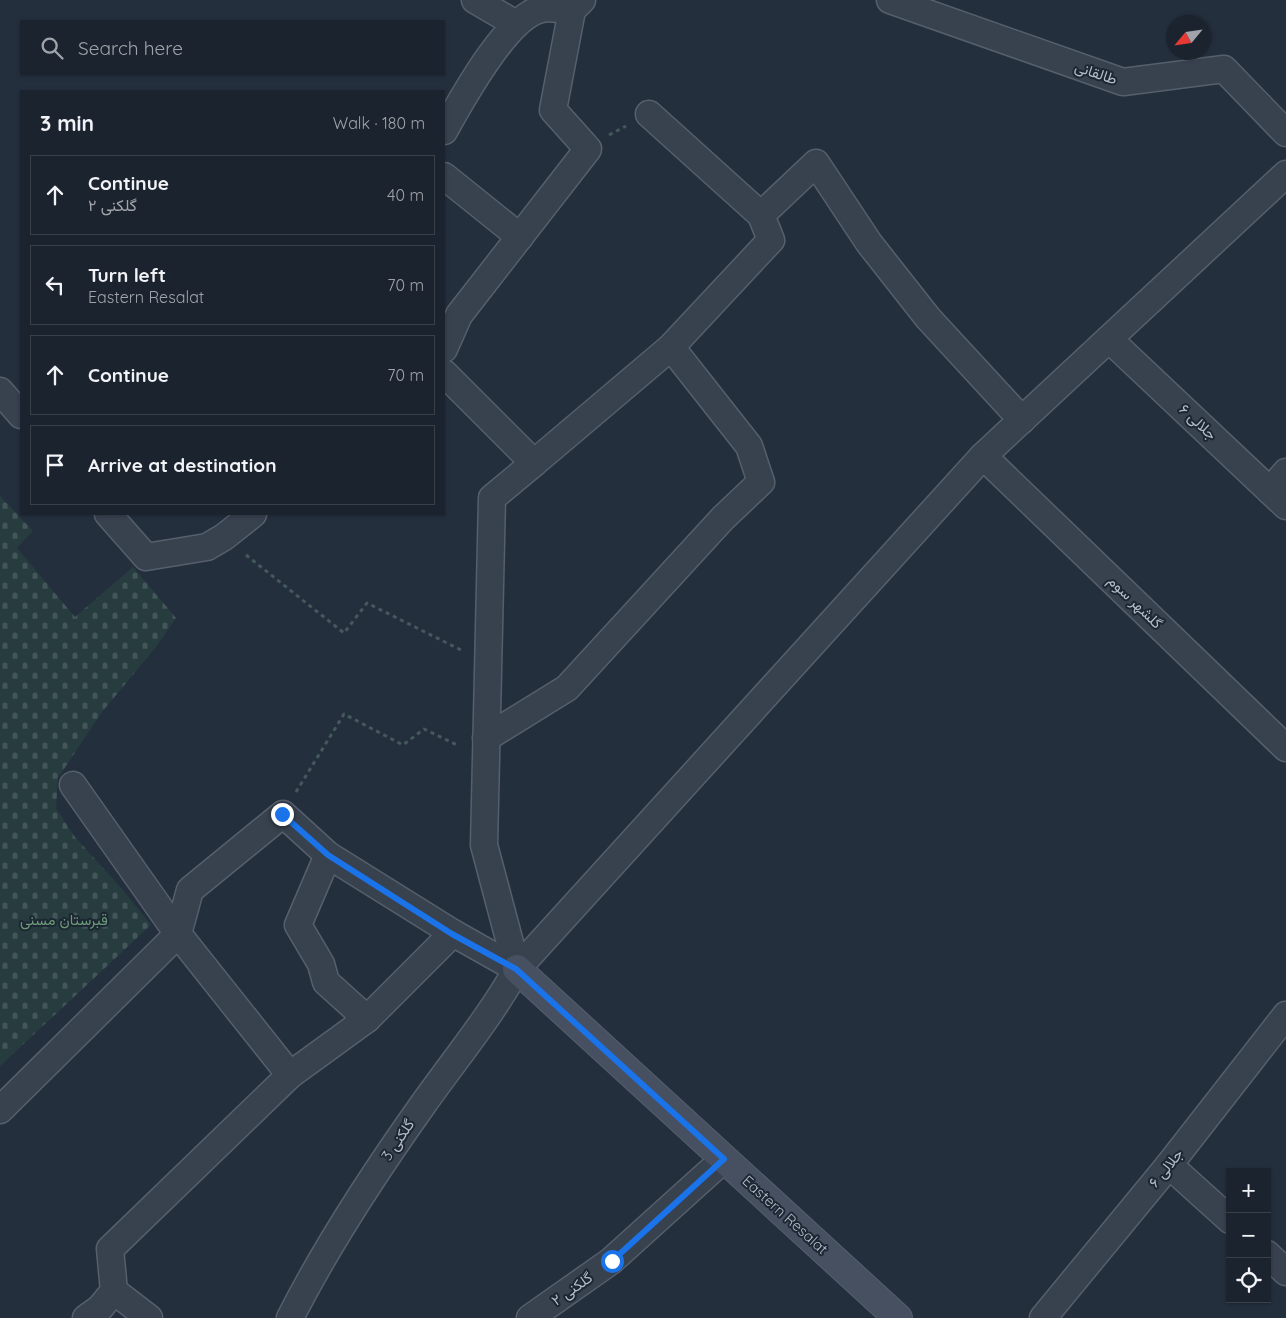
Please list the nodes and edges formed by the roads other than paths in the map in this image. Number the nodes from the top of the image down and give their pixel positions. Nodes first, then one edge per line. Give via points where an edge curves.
1 (475, 0) edge
2 (890, 0) edge
3 (577, 5) edge
4 (516, 24) junction
5 (649, 114) road end
6 (445, 129) edge
7 (1286, 133) edge
8 (1286, 174) edge
9 (445, 177) edge
10 (761, 215) junction
11 (520, 237) junction
12 (446, 335) edge
13 (1109, 339) junction
14 (671, 347) junction
15 (445, 374) edge
16 (0, 391) edge
17 (20, 414) edge
18 (1022, 420) junction
19 (983, 456) junction
20 (534, 463) junction
21 (1281, 489) edge
22 (109, 515) edge
23 (252, 515) edge
24 (1286, 748) edge
25 (486, 749) junction
26 (73, 785) dead end
27 (328, 855) junction
28 (178, 934) junction
29 (452, 934) junction
30 (516, 969) junction
31 (1286, 1015) edge
32 (367, 1018) junction
33 (290, 1075) junction
34 (0, 1110) edge
35 (724, 1159) junction
36 (1169, 1165) junction
37 (1226, 1216) edge
38 (1271, 1258) edge
39 (1286, 1272) edge
40 (114, 1291) junction
41 (86, 1318) edge
42 (149, 1318) edge
43 (290, 1318) edge
44 (530, 1318) edge
45 (898, 1318) edge
46 (1043, 1318) edge

1 - 4 street
2 - 7 street, طالقانی via 1122,82 1224,69
3 - 4 street via 540,9
3 - 11 street via 553,110 588,149
4 - 6 street via 477,74
5 - 10 street
8 - 13 street, گلکنی 3
9 - 11 street
10 - 14 street via 771,240
10 - 18 street via 816,163 869,243 928,318
11 - 12 street
13 - 18 street, گلکنی 3
13 - 21 street, جلالی ۶
14 - 20 street
14 - 25 street via 749,446 761,482 723,518 567,688
15 - 20 street
16 - 17 street
18 - 19 street, گلکنی 3
19 - 24 street, گلشهر سوم
19 - 30 street, گلکنی 3
20 - 25 street via 492,498
22 - 23 street via 146,557 207,547
25 - 30 street via 484,845
26 - 28 street
27 - 28 street via 282,814 190,890
27 - 29 street
27 - 32 street via 298,925 321,964 326,982
28 - 33 street
28 - 34 street
29 - 30 street
29 - 32 street
30 - 35 main road, Eastern Resalat
30 - 43 street, گلکنی 3 via 496,1007 424,1102 354,1205
31 - 36 street, جلالی ۶
32 - 33 street
33 - 40 street via 110,1249
35 - 44 street, گلکنی ۲ via 612,1261
35 - 45 main road, Eastern Resalat
36 - 37 street
36 - 46 street, جلالی ۶
38 - 39 street
40 - 41 street via 100,1308
40 - 42 street

